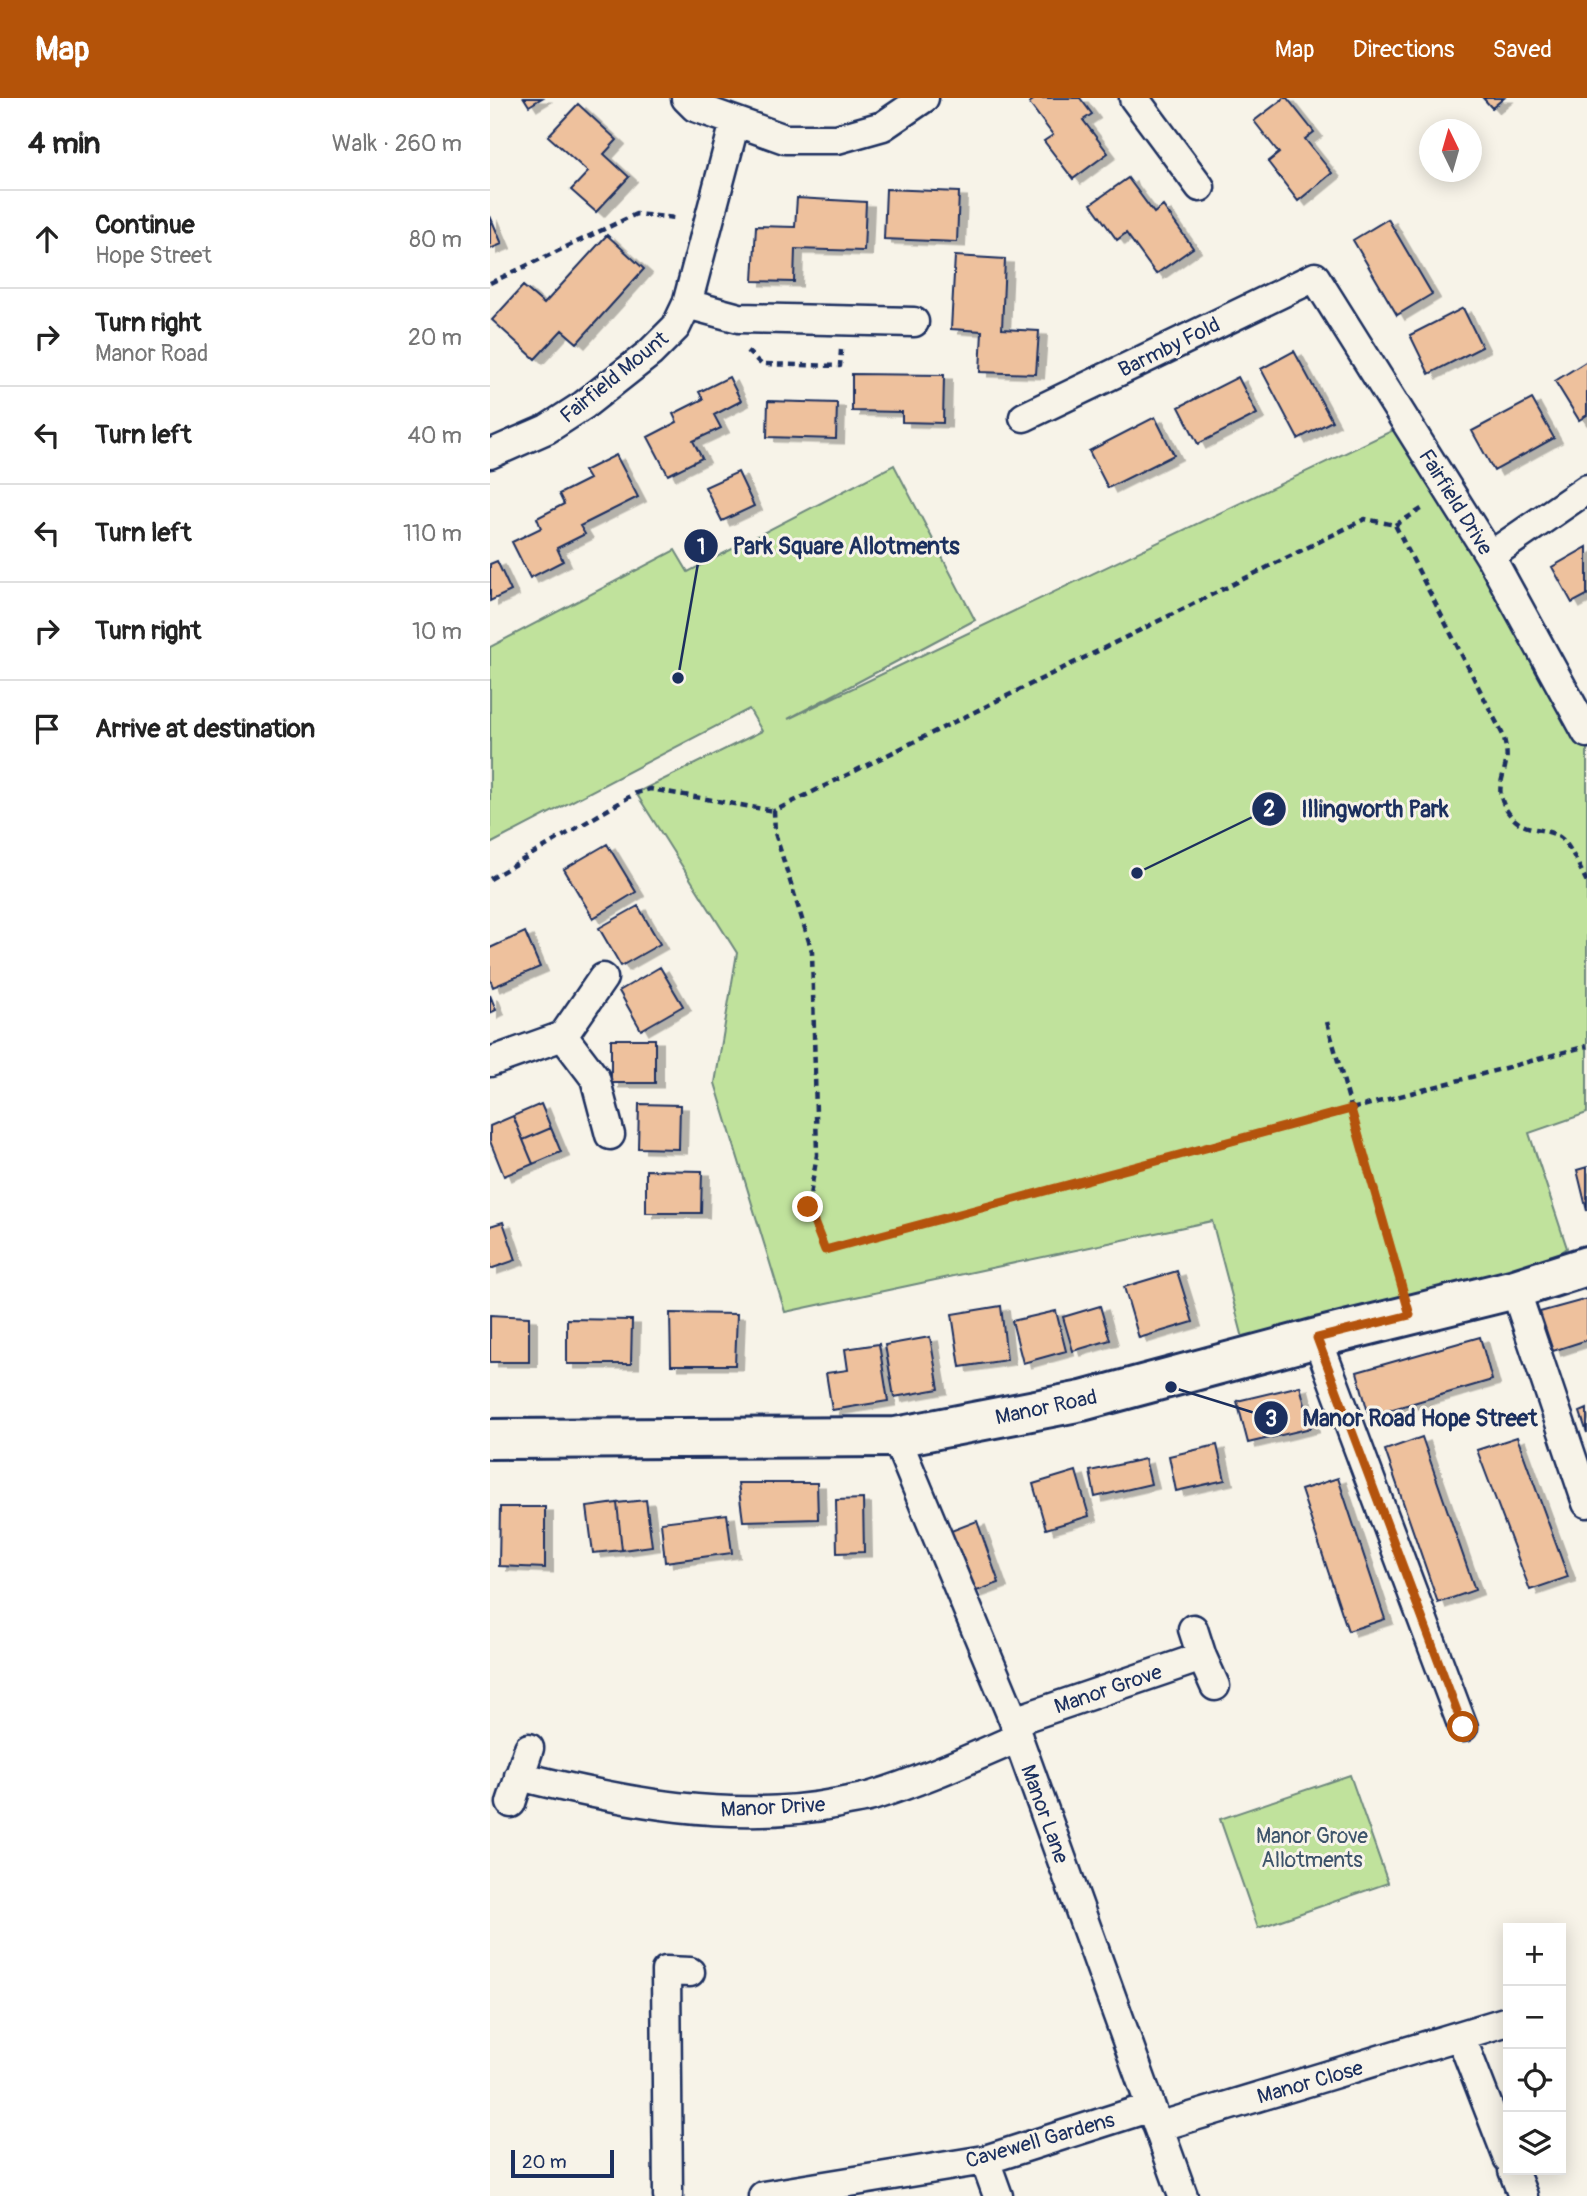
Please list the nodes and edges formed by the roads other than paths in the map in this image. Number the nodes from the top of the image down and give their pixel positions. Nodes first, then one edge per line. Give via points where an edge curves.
1 (686, 98) edge
2 (925, 98) edge
3 (1134, 98) edge
4 (736, 122) junction
5 (1200, 187) dead end
6 (1315, 277) joint
7 (687, 304) junction
8 (914, 322) dead end
9 (1024, 417) dead end
10 (490, 454) edge
11 (1587, 489) edge
12 (1490, 556) junction
13 (1587, 733) edge
14 (603, 978) dead end
15 (563, 1036) junction
16 (490, 1062) edge
17 (610, 1135) dead end
18 (1587, 1266) edge
19 (1515, 1289) junction
20 (1317, 1338) junction
21 (896, 1437) junction
22 (490, 1439) edge
23 (1587, 1503) edge
24 (1193, 1629) dead end
25 (1202, 1657) junction
26 (1216, 1686) dead end
27 (1463, 1727) dead end
28 (1016, 1729) junction
29 (529, 1748) dead end
30 (519, 1776) junction
31 (510, 1803) dead end
32 (690, 1972) dead end
33 (1503, 2023) edge
34 (1461, 2037) junction
35 (1154, 2117) junction
36 (1503, 2145) edge
37 (985, 2160) junction
38 (1515, 2175) edge
39 (668, 2196) edge
40 (763, 2196) edge
41 (998, 2196) edge
42 (1183, 2196) edge
43 (1523, 2196) edge

1 - 4 street via 695,107
2 - 4 street via 883,125 837,139 785,139
3 - 5 street
4 - 7 street, Fairfield Mount
6 - 9 street, Barmby Fold
6 - 12 street, Fairfield Drive
7 - 8 street via 739,318
7 - 10 street, Fairfield Mount via 676,327 650,353 584,405 547,429
11 - 12 street
12 - 13 street, Fairfield Drive
14 - 15 street
15 - 16 street
15 - 17 street via 595,1078
18 - 19 street, Manor Road
19 - 20 street, Manor Road
19 - 23 street
20 - 21 street, Manor Road via 1082,1401
20 - 27 street
21 - 22 street, Manor Road
21 - 28 street, Manor Lane
24 - 25 street
25 - 26 street
25 - 28 street, Manor Grove
28 - 30 street, Manor Drive via 955,1765 874,1796 810,1808 732,1812 652,1805
28 - 35 street, Manor Lane
29 - 30 street
30 - 31 street
32 - 39 street via 666,1971
33 - 34 street, Manor Close
34 - 35 street, Manor Close
34 - 36 street
35 - 37 street, Cavewell Gardens
35 - 42 street, Manor Lane
37 - 40 street, Cavewell Gardens
37 - 41 street
38 - 43 street

